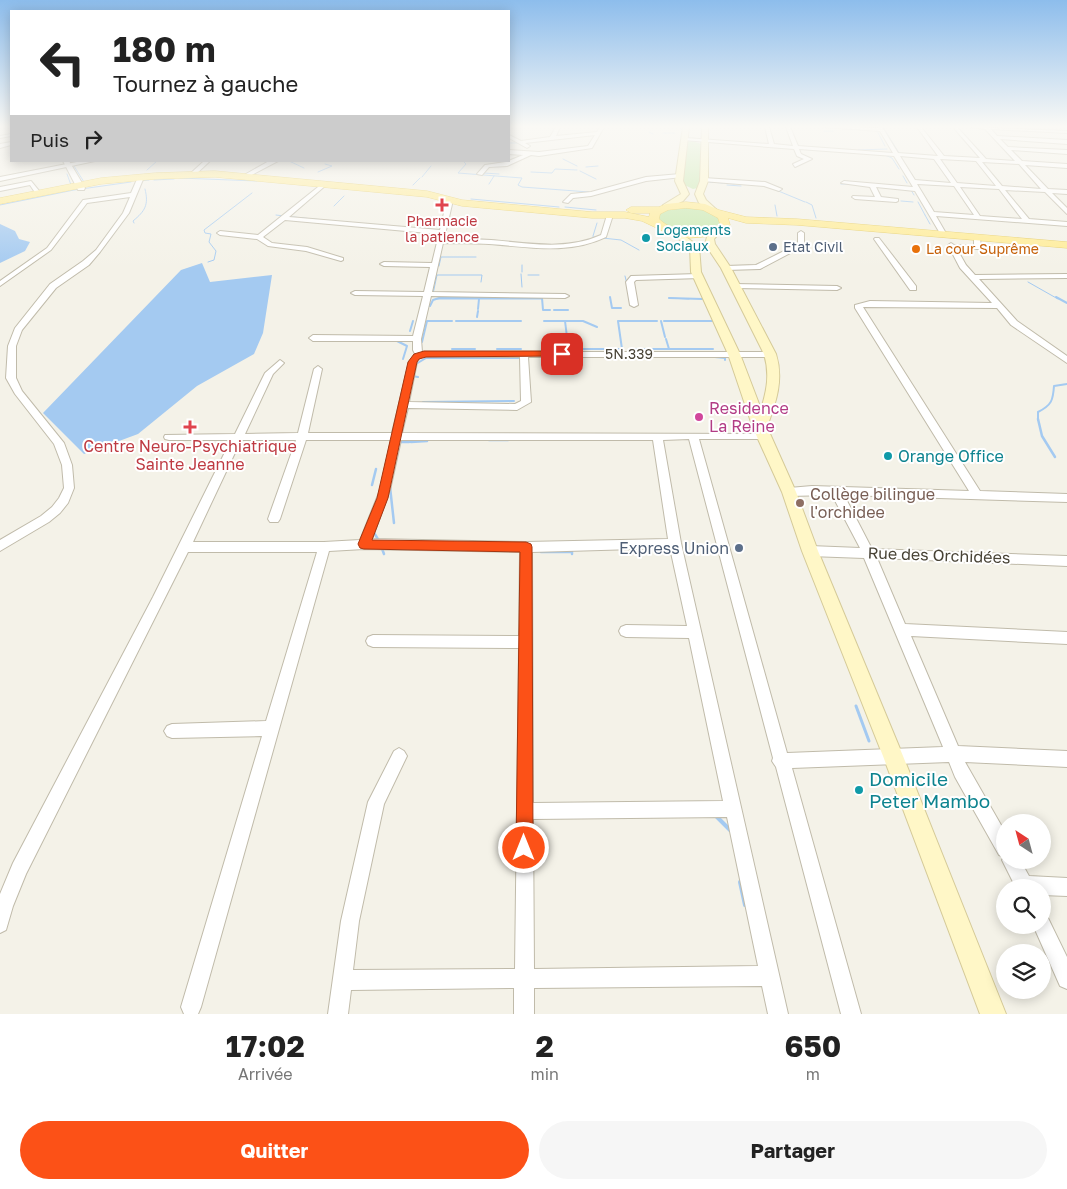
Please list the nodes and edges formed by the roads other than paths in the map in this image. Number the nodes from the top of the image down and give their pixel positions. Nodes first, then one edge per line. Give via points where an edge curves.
1 (14, 174) edge
2 (73, 174) edge
3 (189, 174) edge
4 (198, 174) edge
5 (249, 174) edge
6 (704, 174) edge
7 (908, 174) edge
8 (949, 174) edge
9 (991, 174) edge
10 (1032, 174) edge
11 (226, 176) junction
12 (680, 176) joint
13 (155, 177) junction
14 (0, 178) edge
15 (140, 178) junction
16 (242, 178) junction
17 (704, 180) junction
18 (912, 182) junction
19 (844, 183) dead end
20 (954, 184) junction
21 (323, 185) junction
22 (872, 185) junction
23 (80, 186) junction
24 (1000, 187) junction
25 (0, 189) edge
26 (779, 189) dead end
27 (917, 189) junction
28 (1046, 190) junction
29 (1067, 192) edge
30 (38, 193) junction
31 (427, 194) junction
32 (132, 195) junction
33 (855, 197) dead end
34 (879, 199) junction
35 (450, 200) junction
36 (896, 200) dead end
37 (0, 202) edge
38 (566, 202) junction
39 (662, 208) junction
40 (716, 212) junction
41 (1067, 212) edge
42 (932, 214) junction
43 (610, 215) junction
44 (978, 217) junction
45 (284, 218) junction
46 (1027, 221) junction
47 (657, 224) junction
48 (1067, 224) edge
49 (720, 229) junction
50 (671, 231) junction
51 (441, 232) junction
52 (220, 233) dead end
53 (801, 233) junction
54 (944, 235) junction
55 (259, 236) junction
56 (977, 238) junction
57 (877, 239) junction
58 (440, 241) junction
59 (951, 246) junction
60 (1067, 246) edge
61 (341, 259) dead end
62 (384, 264) dead end
63 (434, 265) junction
64 (726, 268) junction
65 (698, 276) junction
66 (1067, 276) edge
67 (973, 277) junction
68 (0, 284) edge
69 (735, 286) junction
70 (837, 288) dead end
71 (913, 288) dead end
72 (355, 293) dead end
73 (427, 295) junction
74 (565, 296) dead end
75 (634, 306) dead end
76 (999, 306) junction
77 (313, 338) dead end
78 (417, 338) junction
79 (420, 354) junction
80 (524, 354) junction
81 (734, 354) junction
82 (770, 354) junction
83 (1067, 360) edge
84 (280, 363) dead end
85 (318, 369) dead end
86 (404, 405) junction
87 (762, 432) junction
88 (657, 436) junction
89 (693, 436) junction
90 (169, 437) dead end
91 (239, 438) junction
92 (302, 438) junction
93 (395, 438) junction
94 (836, 491) junction
95 (789, 492) junction
96 (977, 495) junction
97 (1067, 498) edge
98 (274, 519) dead end
99 (676, 543) junction
100 (364, 544) junction
101 (0, 546) edge
102 (184, 547) junction
103 (324, 547) junction
104 (526, 547) junction
105 (810, 551) junction
106 (868, 552) junction
107 (1067, 561) edge
108 (903, 630) junction
109 (626, 631) dead end
110 (695, 632) junction
111 (1067, 638) edge
112 (373, 641) dead end
113 (526, 642) junction
114 (272, 728) junction
115 (172, 732) dead end
116 (954, 754) junction
117 (399, 756) dead end
118 (893, 756) junction
119 (1067, 759) edge
120 (780, 761) junction
121 (733, 809) junction
122 (525, 811) junction
123 (996, 833) edge
124 (1051, 887) edge
125 (1067, 887) edge
126 (0, 924) edge
127 (1047, 934) edge
128 (769, 976) junction
129 (524, 977) junction
130 (1067, 979) edge
131 (344, 980) junction
132 (191, 1007) dead end
133 (338, 1014) edge
134 (524, 1014) edge
135 (778, 1014) edge
136 (851, 1014) edge
137 (993, 1014) edge

1 - 14 street
2 - 23 street
3 - 13 main road
4 - 11 main road
5 - 16 street
6 - 17 main road
7 - 18 street
8 - 20 street
9 - 24 street
10 - 28 street
11 - 13 main road
11 - 16 main road
12 - 38 street via 663,175 638,180 591,194 571,196
12 - 39 main road via 685,194
13 - 15 main road
15 - 23 main road
15 - 32 street
16 - 21 main road
17 - 26 street via 768,185
17 - 40 main road via 700,198
18 - 20 street
18 - 27 street
19 - 22 street
20 - 24 street
20 - 44 street
21 - 31 main road
21 - 45 street
22 - 27 street
22 - 34 street
23 - 30 main road
23 - 37 main road
24 - 28 street
24 - 46 street
25 - 30 street via 32,183
27 - 42 street
28 - 29 street
28 - 41 street
30 - 37 main road
31 - 35 main road
31 - 38 main road
32 - 68 street via 85,201 49,249
32 - 101 street via 126,213 98,251 53,286 18,330 12,346 11,378 18,392 59,443 67,465 69,488 56,510
33 - 34 street
34 - 36 street
35 - 43 main road
35 - 51 street
38 - 39 main road via 632,210
39 - 40 main road via 686,205
39 - 47 main road via 653,216
40 - 49 main road via 725,221
40 - 54 main road via 746,220
42 - 44 street
42 - 54 street
43 - 47 main road via 637,216
43 - 58 street via 604,236 579,244 551,246
44 - 46 street
45 - 51 street
45 - 55 street
46 - 48 street
47 - 50 main road
49 - 50 main road via 696,234
49 - 53 main road via 750,227
49 - 64 main road via 709,242
50 - 65 main road via 694,246
51 - 58 street
52 - 55 street
53 - 57 main road
53 - 64 street via 802,246 756,267
54 - 56 main road
54 - 59 main road
55 - 61 street via 270,244 307,249
56 - 59 street via 976,248
56 - 60 main road
57 - 59 main road
57 - 71 street
58 - 63 street
59 - 67 street
62 - 63 street
63 - 73 street
64 - 69 main road
65 - 75 street via 634,278 630,282
65 - 81 main road
66 - 67 street
67 - 76 street
69 - 70 street
69 - 82 main road
72 - 73 street
73 - 74 street
73 - 78 street
76 - 83 street via 1014,323
76 - 96 street via 859,305
77 - 78 street
78 - 79 street
79 - 80 street, 5N.339
79 - 86 street via 413,362
80 - 81 street, 5N.339
80 - 86 street via 526,402 522,405
81 - 82 street, 5N.339
81 - 87 main road
82 - 87 main road via 775,381
84 - 91 street via 269,373
85 - 92 street
86 - 93 street
87 - 89 street
87 - 95 main road
88 - 89 street
88 - 93 street
88 - 99 street
89 - 120 street
90 - 91 street
91 - 92 street
91 - 102 street
92 - 93 street
92 - 98 street
93 - 100 street via 383,498
94 - 95 street
94 - 96 street
94 - 106 street
95 - 105 main road
96 - 97 street
99 - 104 street
99 - 110 street
100 - 103 street
100 - 104 street
102 - 103 street
102 - 126 street via 19,869
103 - 114 street
104 - 113 street
105 - 106 street, Rue des Orchidées
105 - 118 main road
106 - 107 street, Rue des Orchidées
106 - 108 street
108 - 111 street
108 - 116 street
109 - 110 street
110 - 121 street
112 - 113 street
113 - 122 street
114 - 115 street
114 - 132 street
116 - 118 street
116 - 119 street
116 - 123 street via 960,771
117 - 131 street via 376,802 350,921
118 - 120 street
118 - 137 main road
120 - 136 street
121 - 122 street
121 - 128 street
122 - 129 street
124 - 125 street
127 - 130 street
128 - 129 street
128 - 135 street
129 - 131 street
129 - 134 street
131 - 133 street

